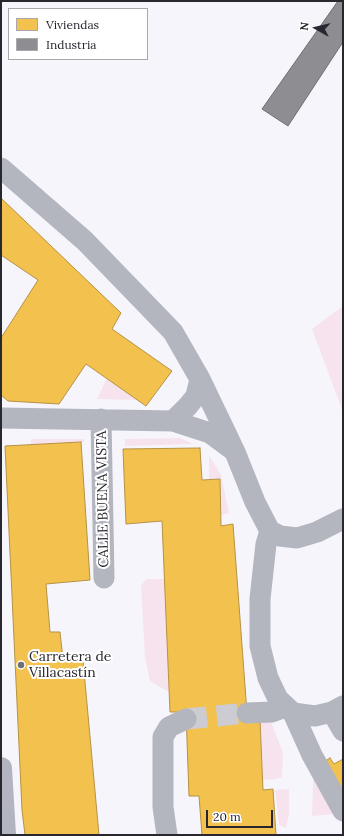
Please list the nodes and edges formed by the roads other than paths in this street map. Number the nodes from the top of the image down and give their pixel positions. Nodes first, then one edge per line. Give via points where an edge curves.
1 (1, 168) edge
2 (200, 379) junction
3 (1, 418) edge
4 (101, 419) junction
5 (173, 421) junction
6 (235, 452) junction
7 (343, 518) edge
8 (270, 531) junction
9 (104, 578) dead end
10 (337, 709) edge
11 (289, 710) junction
12 (247, 713) tunnel mouth
13 (186, 719) tunnel mouth
14 (343, 731) edge
15 (1, 768) edge
16 (343, 811) edge
17 (5, 835) edge
18 (166, 835) edge

1 - 2 street via 85,241 173,332
2 - 5 street via 196,396
2 - 6 street
3 - 4 street, CALLE BUENA VISTA
4 - 5 street, CALLE BUENA VISTA
4 - 9 street, CALLE BUENA VISTA
5 - 6 street, CALLE BUENA VISTA via 210,433
6 - 8 street
7 - 8 street via 317,532 297,538 280,536
8 - 11 street via 261,576 260,646 268,678 278,699
10 - 11 street via 314,716
10 - 14 street
11 - 12 street
11 - 16 street
13 - 18 street via 169,727 163,737 163,807
15 - 17 street

